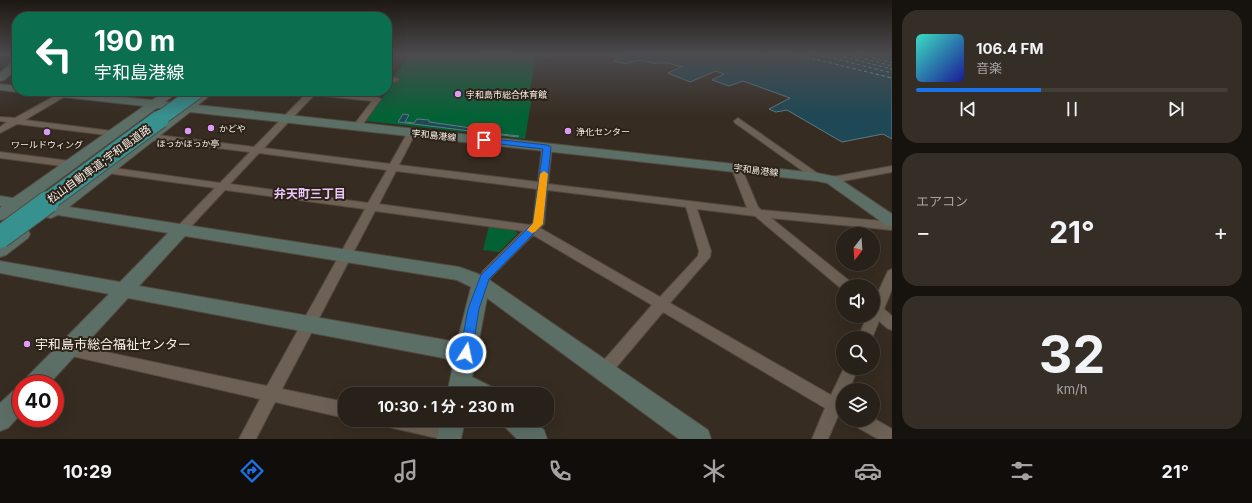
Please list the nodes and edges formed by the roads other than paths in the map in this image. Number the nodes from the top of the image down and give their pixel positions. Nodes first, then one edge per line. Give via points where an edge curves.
1 (12, 78) edge
2 (0, 80) edge
3 (12, 86) edge
4 (63, 96) edge
5 (91, 96) edge
6 (166, 96) edge
7 (191, 96) edge
8 (203, 96) edge
9 (309, 96) edge
10 (349, 96) edge
11 (154, 104) junction
12 (188, 108) junction
13 (287, 118) junction
14 (0, 119) edge
15 (17, 121) junction
16 (738, 121) dead end
17 (357, 126) junction
18 (0, 130) edge
19 (412, 132) junction
20 (112, 134) junction
21 (150, 137) junction
22 (547, 147) junction
23 (257, 150) junction
24 (0, 155) edge
25 (70, 164) junction
26 (392, 167) junction
27 (736, 167) junction
28 (892, 169) edge
29 (107, 170) junction
30 (817, 177) junction
31 (832, 180) junction
32 (223, 185) junction
33 (543, 185) junction
34 (8, 203) edge
35 (690, 204) junction
36 (372, 206) junction
37 (55, 210) junction
38 (758, 213) junction
39 (0, 215) edge
40 (892, 221) edge
41 (892, 226) edge
42 (532, 229) junction
43 (181, 230) junction
44 (0, 237) edge
45 (0, 250) edge
46 (345, 256) junction
47 (0, 267) edge
48 (892, 274) edge
49 (838, 279) edge
50 (481, 284) junction
51 (124, 290) junction
52 (880, 299) edge
53 (662, 303) junction
54 (880, 314) edge
55 (892, 324) edge
56 (309, 325) junction
57 (68, 350) junction
58 (466, 353) junction
59 (603, 372) junction
60 (44, 375) edge
61 (459, 387) edge
62 (272, 394) junction
63 (836, 405) edge
64 (12, 407) edge
65 (338, 408) edge
66 (836, 412) edge
67 (0, 420) edge
68 (429, 427) edge
69 (522, 427) edge
70 (873, 427) edge
71 (450, 431) edge
72 (892, 438) edge
73 (247, 439) edge
74 (535, 439) edge
75 (698, 439) edge
76 (820, 439) edge

1 - 2 street
2 - 3 street
4 - 15 street
5 - 11 street, 宇和島港線
6 - 11 street
7 - 44 highway, 松山自動車道;宇和島道路, bridge
8 - 12 street
9 - 13 street
10 - 17 street via 376,99
11 - 12 street, 宇和島港線
11 - 20 street
12 - 13 street, 宇和島港線
12 - 21 street
13 - 17 street, 宇和島港線
13 - 23 street
14 - 15 street
15 - 18 street
15 - 20 street
16 - 30 street
17 - 19 street, 宇和島港線
19 - 22 street, 宇和島港線
19 - 26 street
20 - 25 street
21 - 23 street
21 - 29 street
22 - 27 street, 宇和島港線
22 - 33 street
23 - 26 street
23 - 32 street
24 - 25 street
25 - 34 street
26 - 33 street
26 - 36 street
27 - 30 street, 宇和島港線
27 - 38 street via 753,209
28 - 31 street
29 - 32 street
29 - 37 street
30 - 31 street, 宇和島港線
31 - 40 street
32 - 36 street
32 - 43 street
33 - 35 street
33 - 42 street via 538,224
34 - 37 street
34 - 39 street
35 - 38 street
35 - 53 street via 705,251 704,257
36 - 42 street
36 - 46 street
37 - 43 street
37 - 45 street
38 - 41 street
38 - 49 street
42 - 50 street via 487,274
42 - 53 street
43 - 46 street
43 - 51 street
46 - 50 street via 459,274
46 - 56 street
47 - 51 street
48 - 52 street
50 - 58 street
50 - 59 street
51 - 56 street
51 - 57 street
53 - 59 street
53 - 63 street
54 - 55 street
56 - 58 street
56 - 62 street
57 - 60 street
57 - 62 street
58 - 61 street
59 - 75 street
62 - 65 street
62 - 73 street
64 - 67 street
66 - 76 street
68 - 71 street
69 - 74 street
70 - 72 street

